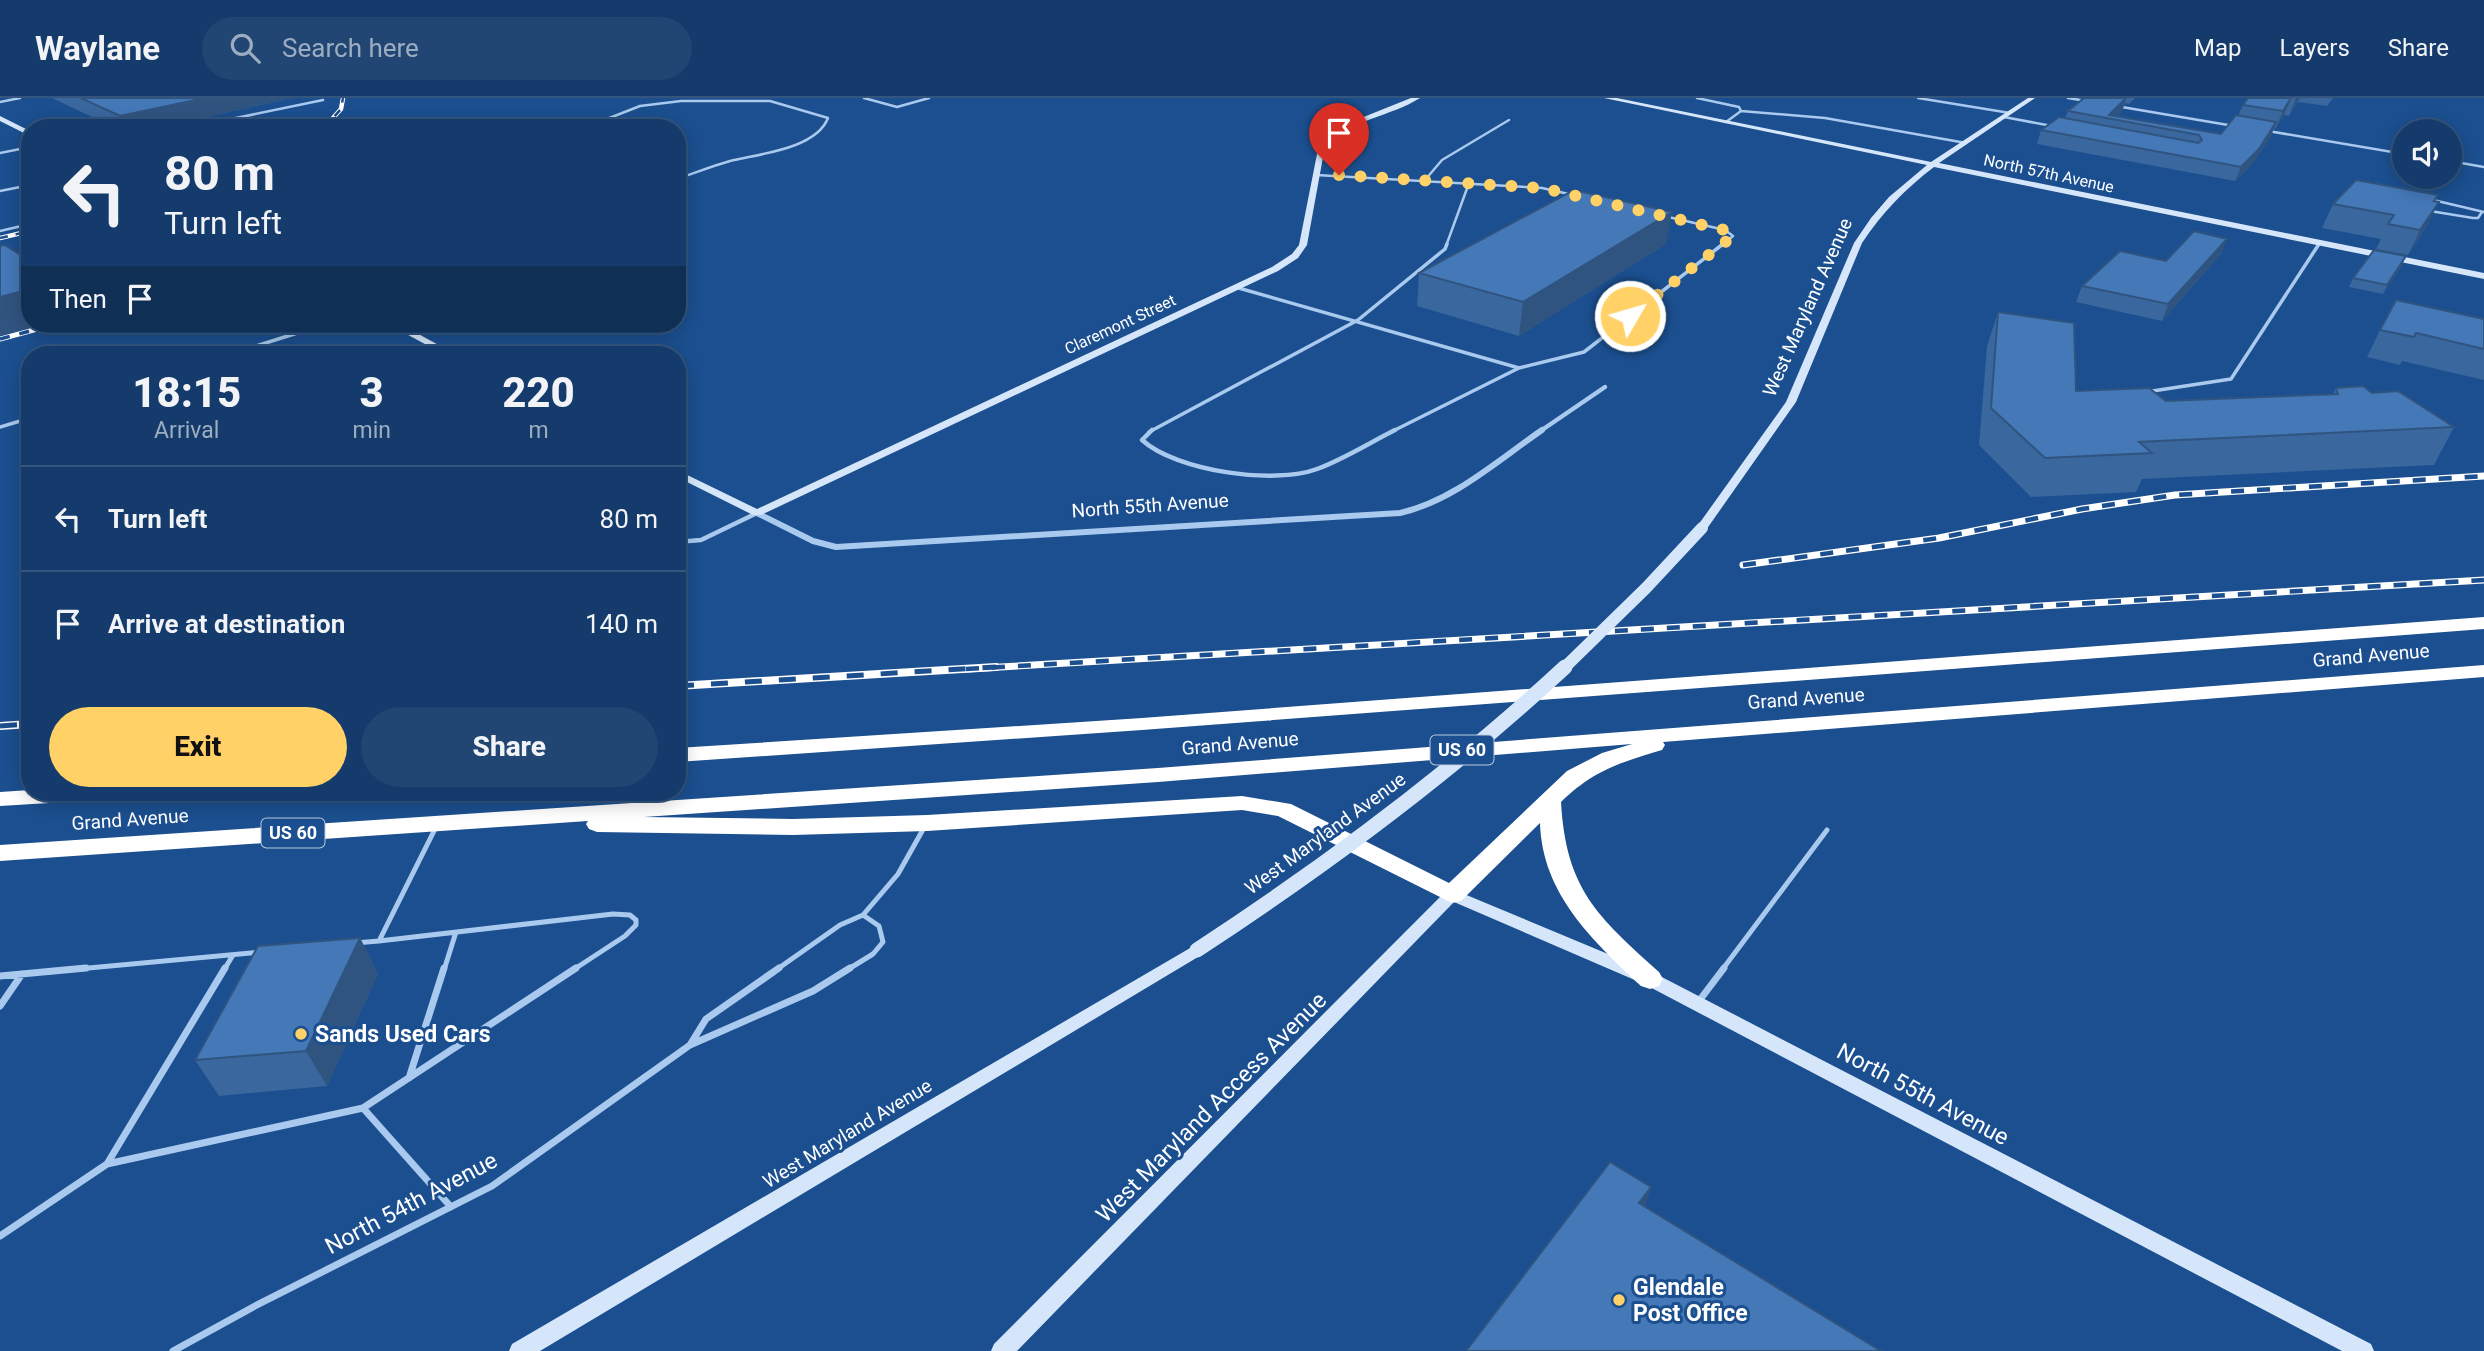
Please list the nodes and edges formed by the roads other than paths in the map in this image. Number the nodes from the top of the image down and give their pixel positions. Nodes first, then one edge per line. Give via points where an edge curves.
1 (20, 98) edge
2 (864, 98) edge
3 (929, 98) edge
4 (1417, 98) edge
5 (1607, 98) edge
6 (1697, 98) edge
7 (1918, 98) edge
8 (2032, 98) edge
9 (2068, 98) edge
10 (323, 100) dead end
11 (0, 102) edge
12 (2095, 102) edge
13 (2108, 105) edge
14 (1741, 111) junction
15 (2007, 115) junction
16 (0, 118) edge
17 (231, 119) edge
18 (607, 119) edge
19 (1509, 120) dead end
20 (1726, 122) junction
21 (2058, 127) edge
22 (2242, 127) edge
23 (21, 129) edge
24 (2256, 129) edge
25 (1966, 143) junction
26 (21, 149) edge
27 (2392, 152) edge
28 (0, 153) edge
29 (2462, 163) edge
30 (1936, 164) junction
31 (2484, 167) edge
32 (1316, 174) junction
33 (686, 176) edge
34 (1425, 180) junction
35 (1469, 183) junction
36 (21, 187) edge
37 (0, 191) edge
38 (1581, 197) edge
39 (2417, 197) edge
40 (2427, 211) edge
41 (2483, 212) edge
42 (1660, 215) edge
43 (21, 226) edge
44 (0, 231) edge
45 (2320, 242) junction
46 (2484, 276) edge
47 (1236, 287) junction
48 (1358, 320) junction
49 (297, 333) edge
50 (410, 333) edge
51 (256, 346) edge
52 (435, 346) edge
53 (1519, 368) junction
54 (1605, 387) dead end
55 (2138, 393) edge
56 (21, 421) edge
57 (0, 427) edge
58 (686, 477) edge
59 (757, 513) junction
60 (686, 541) edge
61 (2484, 623) edge
62 (2484, 671) edge
63 (1717, 729) junction
64 (686, 754) edge
65 (21, 798) edge
66 (0, 799) edge
67 (1550, 800) junction
68 (439, 822) junction
69 (927, 823) junction
70 (1827, 830) dead end
71 (0, 853) edge
72 (1452, 895) junction
73 (863, 915) junction
74 (456, 932) junction
75 (379, 941) junction
76 (352, 943) edge
77 (273, 951) edge
78 (233, 955) junction
79 (22, 974) junction
80 (0, 976) edge
81 (1650, 979) junction
82 (1697, 1004) junction
83 (0, 1006) edge
84 (690, 1045) junction
85 (409, 1078) junction
86 (363, 1108) junction
87 (107, 1164) junction
88 (451, 1207) junction
89 (0, 1236) edge
90 (173, 1351) edge
91 (520, 1351) edge
92 (1002, 1351) edge
93 (2363, 1351) edge

1 - 11 lane
2 - 3 lane via 897,107
4 - 32 street, Claremont Street via 1334,133 1322,146
5 - 20 street, North 57th Avenue
6 - 14 lane
7 - 15 lane
8 - 15 street, West Maryland Avenue
9 - 12 lane
10 - 17 lane
13 - 22 lane
14 - 20 lane
14 - 25 lane via 1825,118
15 - 21 lane
15 - 25 street, West Maryland Avenue
16 - 23 street
18 - 33 lane via 640,106 681,101 770,102 828,118 824,128 794,146
19 - 34 lane via 1442,160
20 - 30 street, North 57th Avenue
24 - 27 lane
25 - 30 street, West Maryland Avenue
26 - 28 lane
29 - 31 lane
30 - 45 street, North 57th Avenue
30 - 91 street, West Maryland Avenue, bridge via 1871,220 1787,410 1702,528 1586,651 1515,715 1273,902
32 - 34 lane
32 - 47 street, Claremont Street via 1303,245 1275,269
34 - 35 lane
35 - 38 lane via 1542,188
35 - 48 lane via 1445,249
36 - 37 lane
39 - 41 lane
40 - 41 lane via 2473,218
42 - 53 lane via 1725,230 1733,236 1584,352
43 - 44 lane
45 - 46 street, North 57th Avenue
45 - 55 lane via 2231,379
47 - 48 lane
47 - 59 street, Claremont Street
48 - 53 lane
48 - 53 lane via 1149,432 1142,440 1166,460 1197,468 1291,476 1316,470
49 - 51 lane
50 - 52 street
54 - 59 street, North 55th Avenue via 1444,498 1400,513 836,547 813,541
56 - 57 lane
58 - 59 street, North 55th Avenue
59 - 60 lane via 701,540
61 - 64 highway, Grand Avenue
62 - 63 highway, Grand Avenue / US 60
63 - 67 highway via 1610,758 1575,776
63 - 68 highway, Grand Avenue / US 60 via 1158,775
65 - 66 highway, Grand Avenue
67 - 72 highway
67 - 81 highway via 1549,835 1565,885 1598,932
68 - 69 highway via 793,827
68 - 71 highway, Grand Avenue / US 60
68 - 75 lane
69 - 72 highway via 1261,804 1283,809
69 - 73 lane, North 54th Avenue via 884,897
70 - 82 lane
72 - 81 street, North 55th Avenue
72 - 92 street, West Maryland Access Avenue
73 - 84 lane, North 54th Avenue via 840,925 706,1019
73 - 84 lane, North 54th Avenue via 879,926 883,942 873,954 813,991
74 - 75 lane
74 - 85 lane
74 - 85 lane via 613,914 636,920 625,936
75 - 76 lane
77 - 78 lane
78 - 79 lane
78 - 87 lane
79 - 80 lane
79 - 83 lane
81 - 82 street, North 55th Avenue
82 - 93 street, North 55th Avenue
84 - 88 lane, North 54th Avenue via 492,1186
85 - 86 lane
86 - 87 lane
86 - 88 lane
87 - 89 lane
88 - 90 lane, North 54th Avenue

